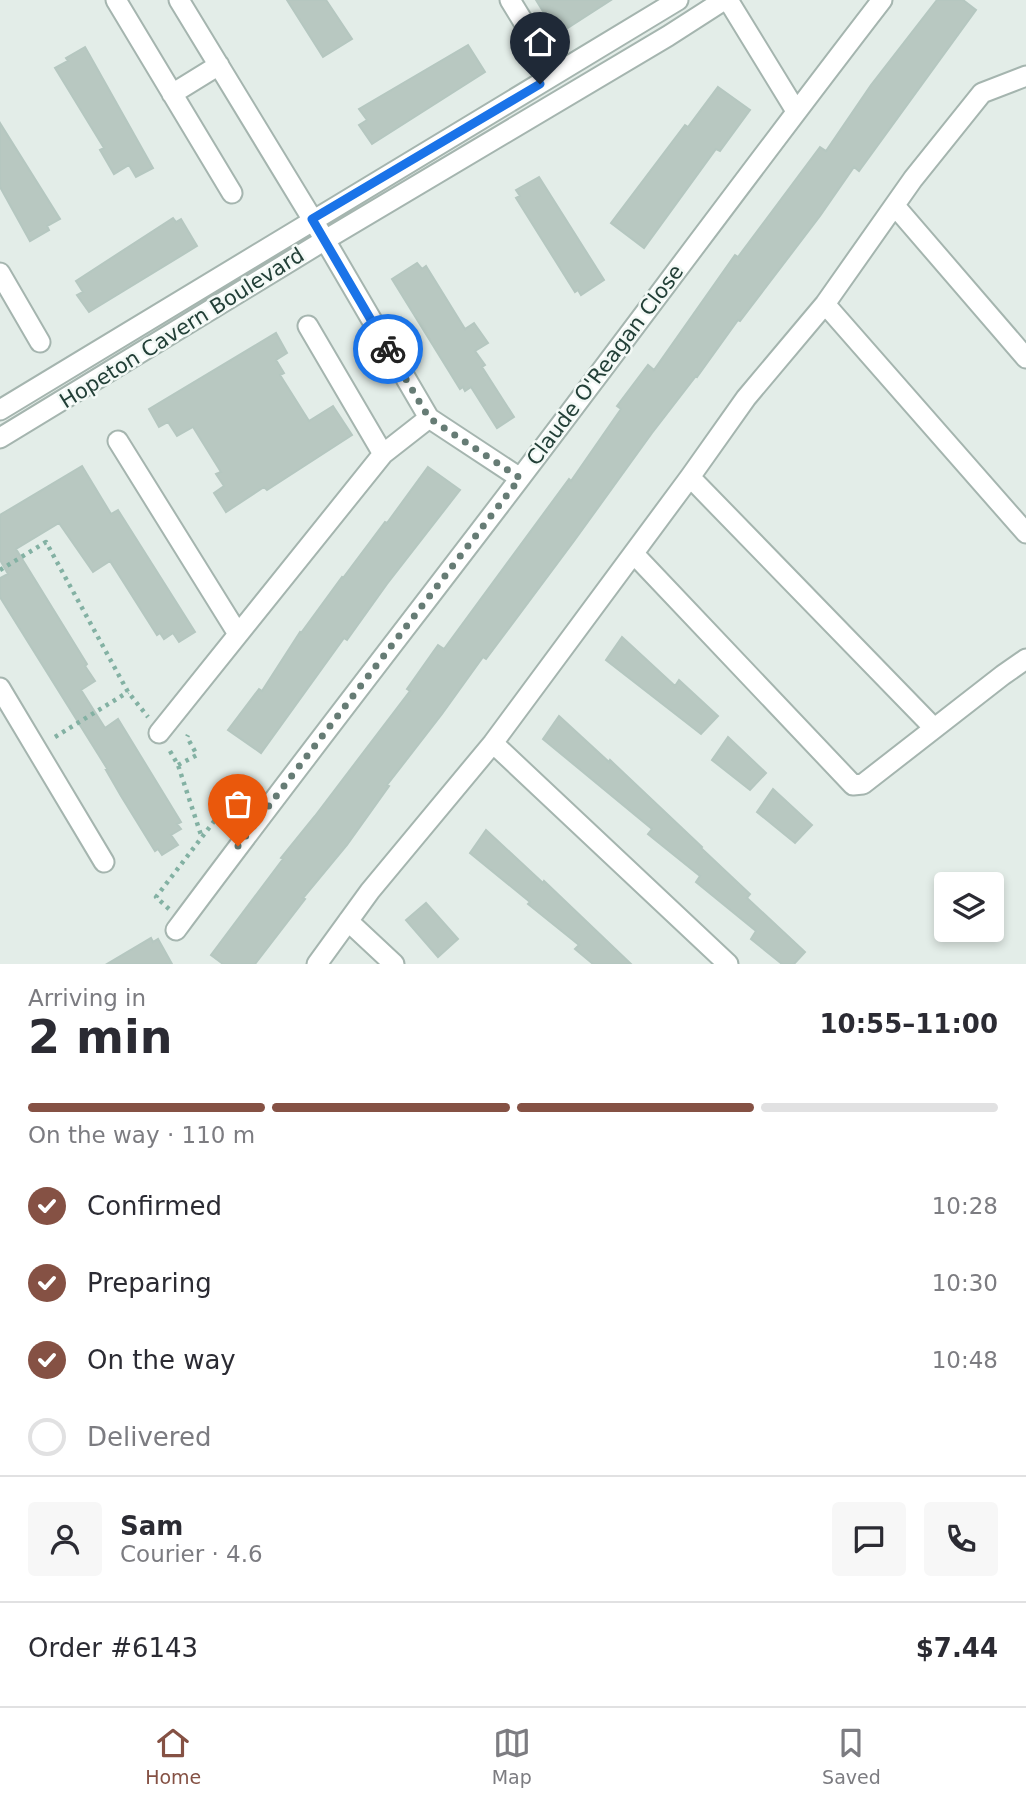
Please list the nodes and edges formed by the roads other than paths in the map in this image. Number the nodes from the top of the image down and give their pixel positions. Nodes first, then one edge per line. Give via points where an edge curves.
1 (116, 0) edge
2 (180, 0) edge
3 (510, 0) edge
4 (678, 0) edge
5 (726, 0) edge
6 (882, 0) edge
7 (529, 31) dead end
8 (219, 65) junction
9 (1026, 76) edge
10 (172, 94) junction
11 (796, 111) junction
12 (232, 193) dead end
13 (895, 206) junction
14 (312, 219) junction
15 (325, 240) junction
16 (0, 274) edge
17 (825, 304) junction
18 (308, 326) dead end
19 (40, 342) dead end
20 (1026, 358) edge
21 (0, 410) edge
22 (429, 418) junction
23 (0, 438) edge
24 (118, 441) dead end
25 (383, 454) junction
26 (690, 477) junction
27 (520, 478) junction
28 (1026, 533) edge
29 (634, 554) junction
30 (239, 634) junction
31 (1026, 659) edge
32 (0, 688) edge
33 (934, 728) junction
34 (159, 733) road end
35 (493, 743) junction
36 (104, 862) dead end
37 (348, 921) junction
38 (179, 925) road end
39 (317, 964) edge
40 (394, 964) edge
41 (728, 964) edge

1 - 10 street
2 - 8 street
3 - 7 street
4 - 14 street, Hopeton Cavern Boulevard
5 - 11 street
5 - 15 street, Hopeton Cavern Boulevard
6 - 11 street, Claude O'Reagan Close
8 - 10 street
8 - 14 street
9 - 13 street via 982,93
10 - 12 street
11 - 27 street, Claude O'Reagan Close
13 - 17 street
13 - 20 street
14 - 15 street
14 - 21 street, Hopeton Cavern Boulevard
15 - 22 street
15 - 23 street, Hopeton Cavern Boulevard
16 - 19 street
17 - 26 street via 746,398
17 - 28 street
18 - 25 street
22 - 25 street
22 - 27 street
24 - 30 street
25 - 30 street
26 - 29 street
26 - 33 street
27 - 38 street, Claude O'Reagan Close
29 - 33 street via 853,785 863,784
29 - 35 street
30 - 34 street
31 - 33 street
32 - 36 street
35 - 37 street
35 - 41 street
37 - 39 street
37 - 40 street

